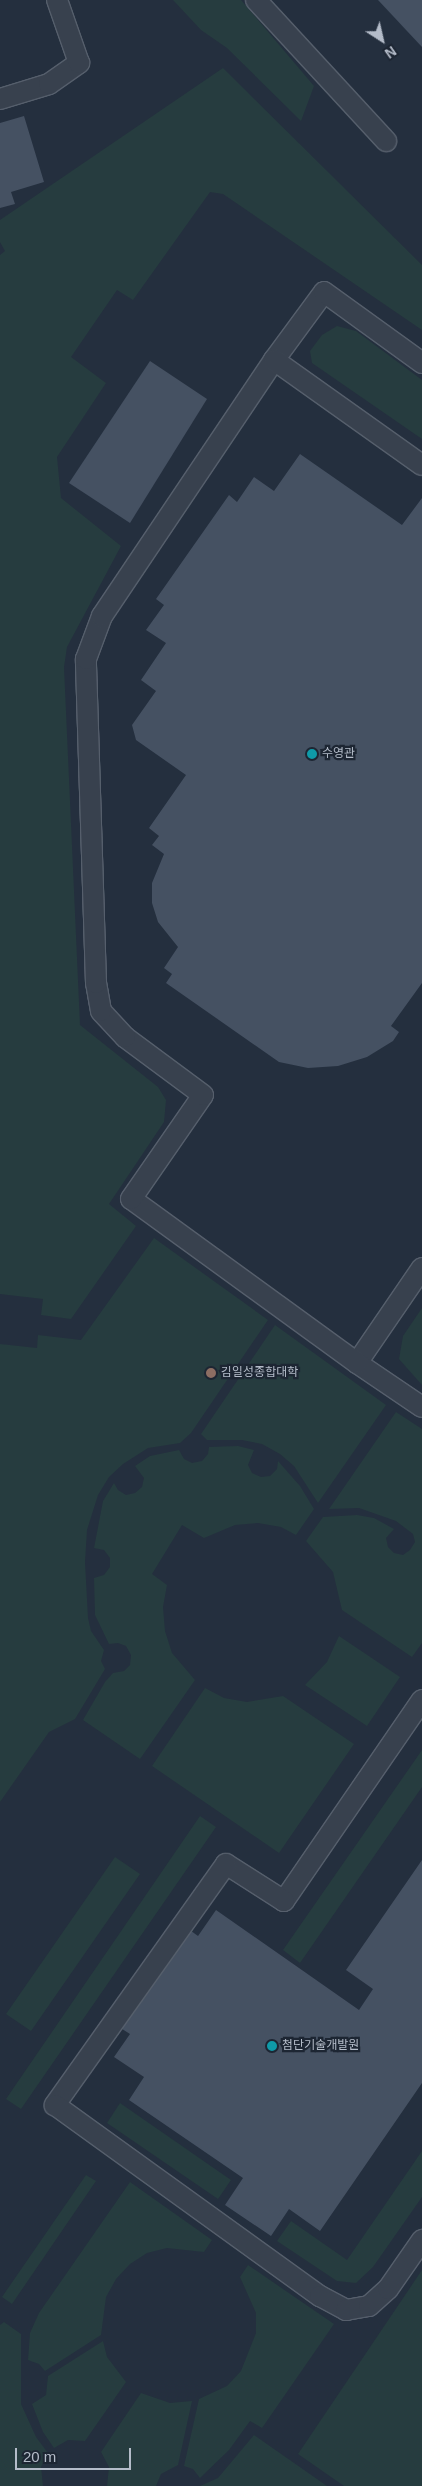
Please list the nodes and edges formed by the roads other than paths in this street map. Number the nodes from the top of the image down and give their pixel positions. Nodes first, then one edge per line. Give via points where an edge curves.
1 (57, 0) edge
2 (256, 0) edge
3 (0, 99) edge
4 (386, 141) dead end
5 (274, 360) junction
6 (422, 363) edge
7 (422, 465) edge
8 (422, 1268) edge
9 (357, 1363) junction
10 (422, 1407) edge
11 (422, 1700) edge
12 (422, 2240) edge

1 - 3 lane via 79,63 49,84
2 - 4 lane
5 - 6 lane via 324,292
5 - 7 lane
5 - 9 lane via 102,616 86,659 96,983 101,1011 125,1037 203,1095 131,1199
8 - 9 lane
9 - 10 lane
11 - 12 lane via 284,1901 226,1864 55,2104 320,2296 346,2310 369,2306 388,2289

